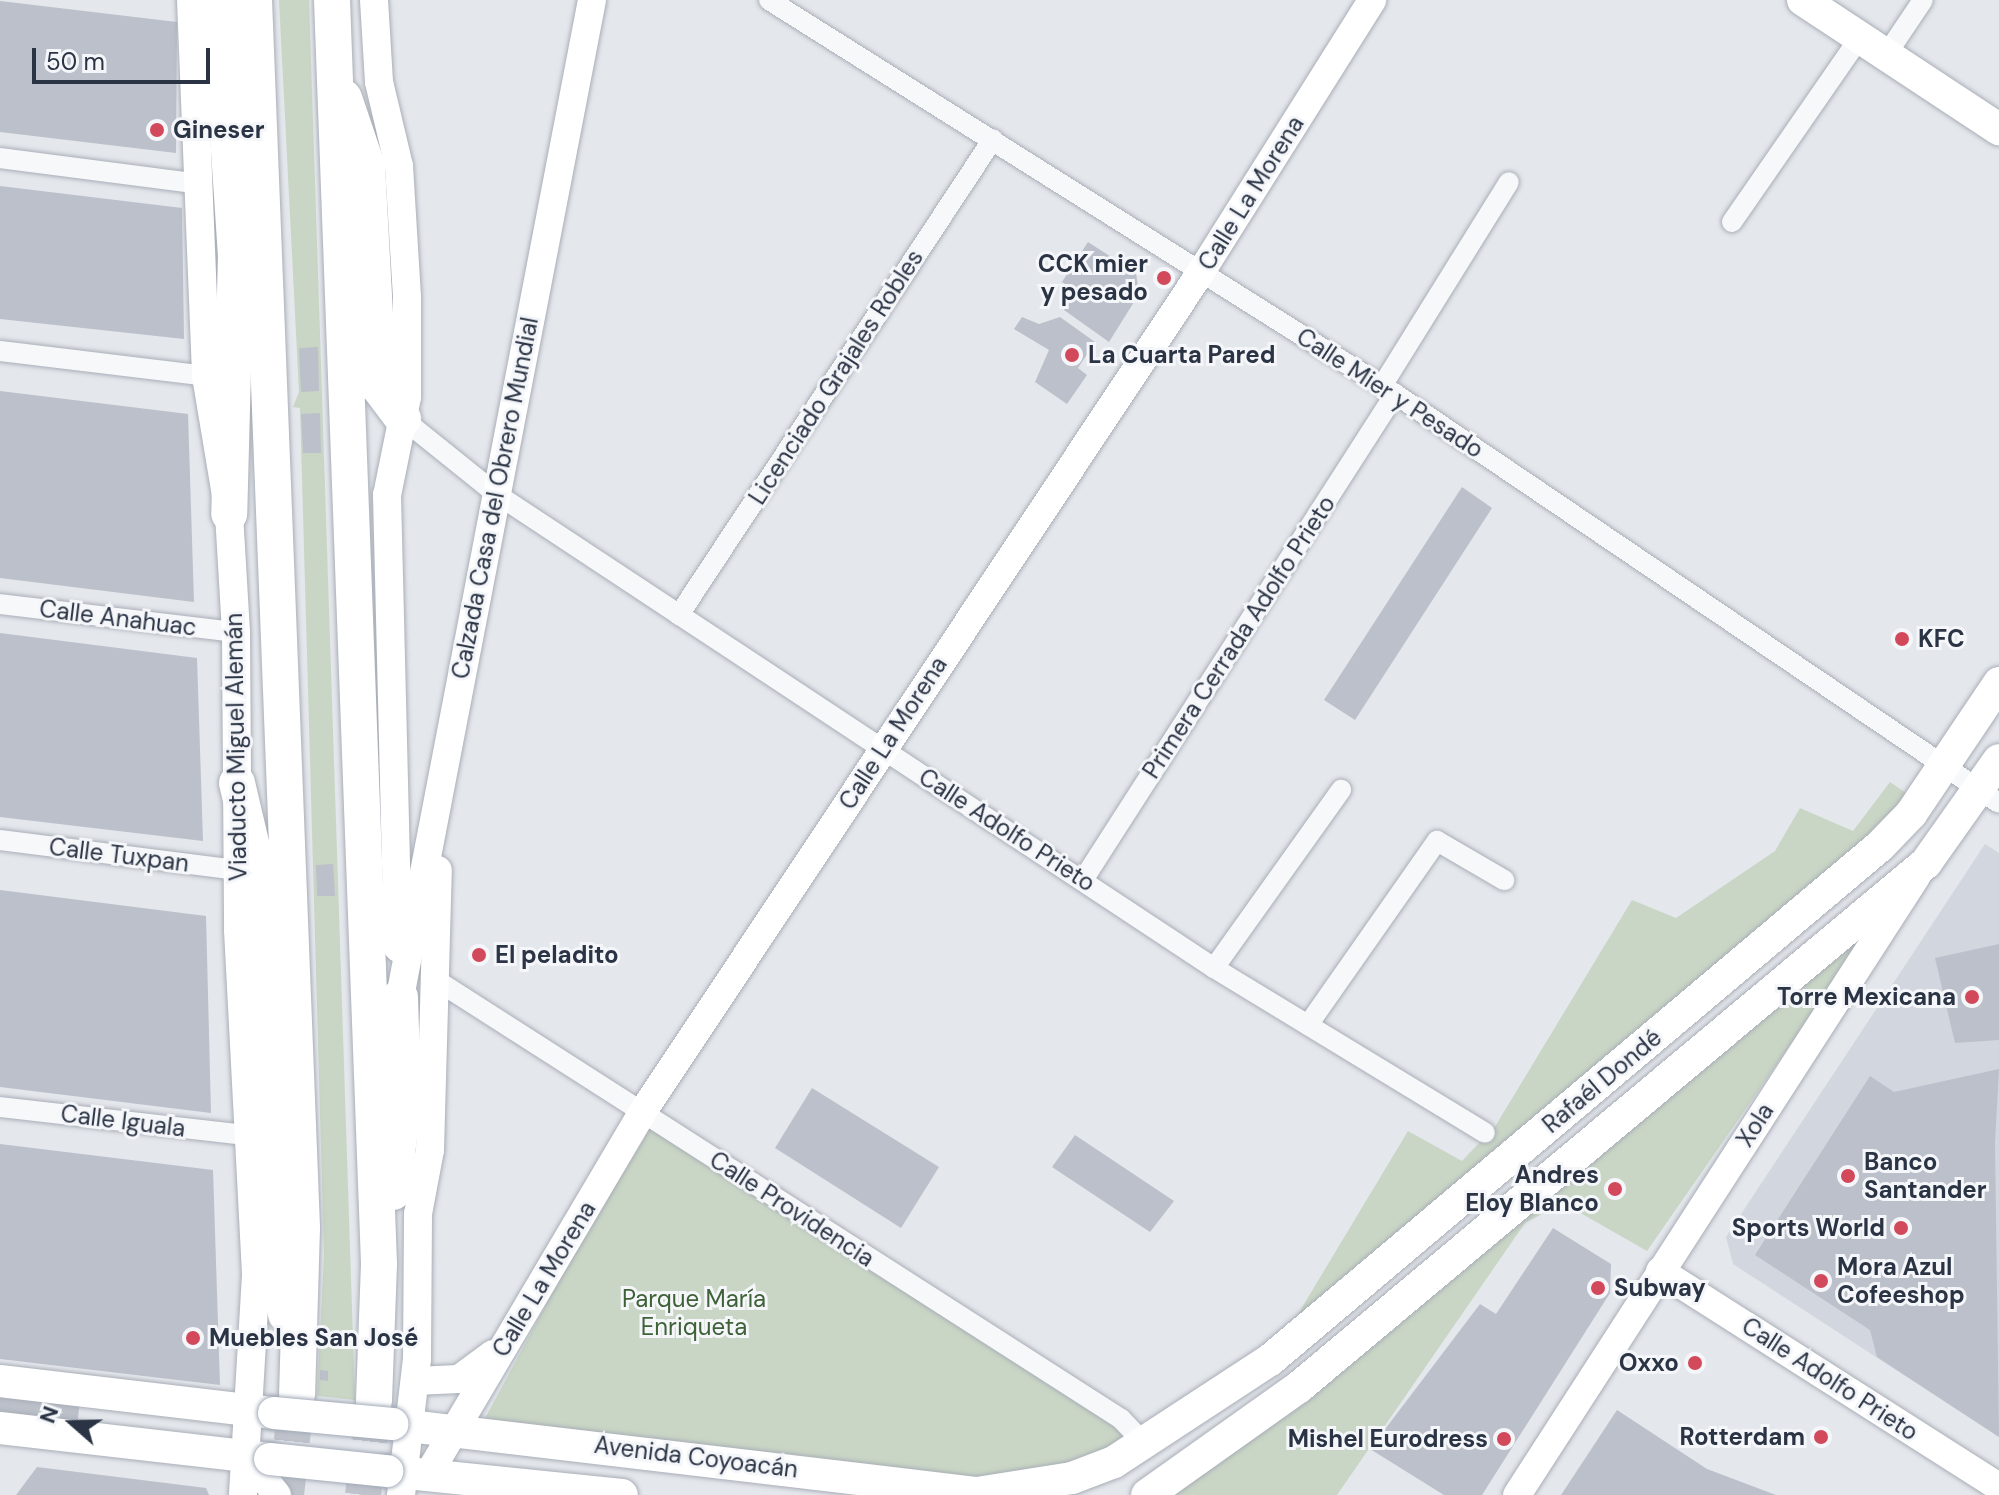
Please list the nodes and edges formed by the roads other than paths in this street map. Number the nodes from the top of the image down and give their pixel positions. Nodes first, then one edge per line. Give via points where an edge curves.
1 (191, 0) edge
2 (219, 0) edge
3 (254, 0) edge
4 (332, 0) edge
5 (374, 0) edge
6 (592, 0) edge
7 (769, 0) edge
8 (1372, 0) edge
9 (1803, 0) edge
10 (1923, 0) edge
11 (1873, 46) junction
12 (333, 62) junction
13 (1999, 129) edge
14 (993, 139) junction
15 (0, 158) edge
16 (1509, 182) dead end
17 (199, 184) junction
18 (1732, 222) dead end
19 (1201, 272) junction
20 (0, 351) edge
21 (206, 376) junction
22 (1389, 390) junction
23 (403, 419) junction
24 (495, 493) junction
25 (229, 514) junction
26 (0, 604) edge
27 (679, 615) junction
28 (236, 632) junction
29 (1999, 683) edge
30 (882, 748) junction
31 (1999, 760) edge
32 (1944, 768) junction
33 (237, 783) junction
34 (440, 789) junction
35 (1341, 790) dead end
36 (1989, 796) edge
37 (0, 840) edge
38 (1926, 863) junction
39 (238, 870) junction
40 (1083, 880) junction
41 (1504, 880) dead end
42 (1214, 968) junction
43 (436, 980) junction
44 (400, 997) junction
45 (1308, 1025) junction
46 (0, 1107) edge
47 (642, 1113) junction
48 (1485, 1133) dead end
49 (246, 1135) junction
50 (379, 1264) junction
51 (1660, 1271) junction
52 (514, 1330) junction
53 (0, 1381) edge
54 (415, 1381) junction
55 (280, 1396) junction
56 (392, 1417) junction
57 (0, 1428) edge
58 (455, 1429) junction
59 (1144, 1443) junction
60 (405, 1478) edge
61 (261, 1479) edge
62 (1032, 1487) joint
63 (1999, 1487) edge
64 (622, 1495) edge
65 (1147, 1495) edge
66 (1517, 1495) edge

1 - 17 main road, Viaducto Miguel Alemán
2 - 25 highway via 236,255
3 - 55 highway, Viaducto Miguel Alemán via 302,1228
4 - 12 highway
5 - 23 main road via 379,82 399,166 407,298
6 - 24 main road, Calzada Casa del Obrero Mundial
7 - 14 street, Calle Mier y Pesado
8 - 19 main road, Calle La Morena
9 - 11 main road
10 - 11 street
11 - 13 main road
11 - 18 street
12 - 23 highway via 367,166 379,387
12 - 50 highway
14 - 19 street, Calle Mier y Pesado
14 - 27 street, Licenciado Grajales Robles
15 - 17 street
16 - 22 street, Primera Cerrada Adolfo Prieto
17 - 21 main road, Viaducto Miguel Alemán
19 - 22 street, Calle Mier y Pesado
19 - 30 main road, Calle La Morena
20 - 21 street
21 - 25 main road, Viaducto Miguel Alemán
22 - 32 street, Calle Mier y Pesado
22 - 40 street, Primera Cerrada Adolfo Prieto
23 - 24 street, Calle Adolfo Prieto
23 - 44 main road via 387,495
24 - 27 street, Calle Adolfo Prieto
24 - 34 main road, Calzada Casa del Obrero Mundial
25 - 28 main road, Viaducto Miguel Alemán
26 - 28 street, Calle Anahuac
27 - 30 street, Calle Adolfo Prieto
28 - 33 main road, Viaducto Miguel Alemán
29 - 32 main road
30 - 40 street, Calle Adolfo Prieto
30 - 47 main road, Calle La Morena
31 - 36 main road, Xola
32 - 36 street, Calle Mier y Pesado
32 - 59 main road, Rafaél Dondé via 1880,846 1505,1164 1270,1360
33 - 39 main road, Viaducto Miguel Alemán
33 - 55 highway via 259,890 267,1200
34 - 43 main road
34 - 44 main road, Calzada Casa del Obrero Mundial
35 - 42 street
36 - 38 main road, Xola
37 - 39 street, Calle Tuxpan
38 - 51 main road, Xola
38 - 65 main road, Rafaél Dondé via 1324,1367
39 - 49 main road, Viaducto Miguel Alemán
40 - 42 street, Calle Adolfo Prieto
41 - 45 street via 1437,841
42 - 45 street, Calle Adolfo Prieto
43 - 47 street, Calle Providencia
43 - 54 main road via 430,1150 416,1244
44 - 50 highway via 402,1122
45 - 48 street, Calle Adolfo Prieto
46 - 49 street, Calle Iguala
47 - 52 main road, Calle La Morena
47 - 59 street, Calle Providencia via 1121,1419
49 - 55 main road, Viaducto Miguel Alemán via 256,1275
50 - 56 highway
51 - 63 main road, Calle Adolfo Prieto
51 - 66 main road, Xola
52 - 54 main road via 469,1375
52 - 58 main road, Calle La Morena
53 - 55 main road
54 - 56 main road
55 - 56 main road, bridge
55 - 61 main road, Viaducto Miguel Alemán
56 - 58 main road, Avenida Coyoacán
56 - 60 main road
57 - 61 main road, Avenida Coyoacán
58 - 60 main road, Calle La Morena
58 - 62 main road, Avenida Coyoacán via 977,1493
59 - 62 main road, Rafaél Dondé via 1072,1478
60 - 61 main road, Avenida Coyoacán, bridge
60 - 64 main road, Avenida Coyoacán

